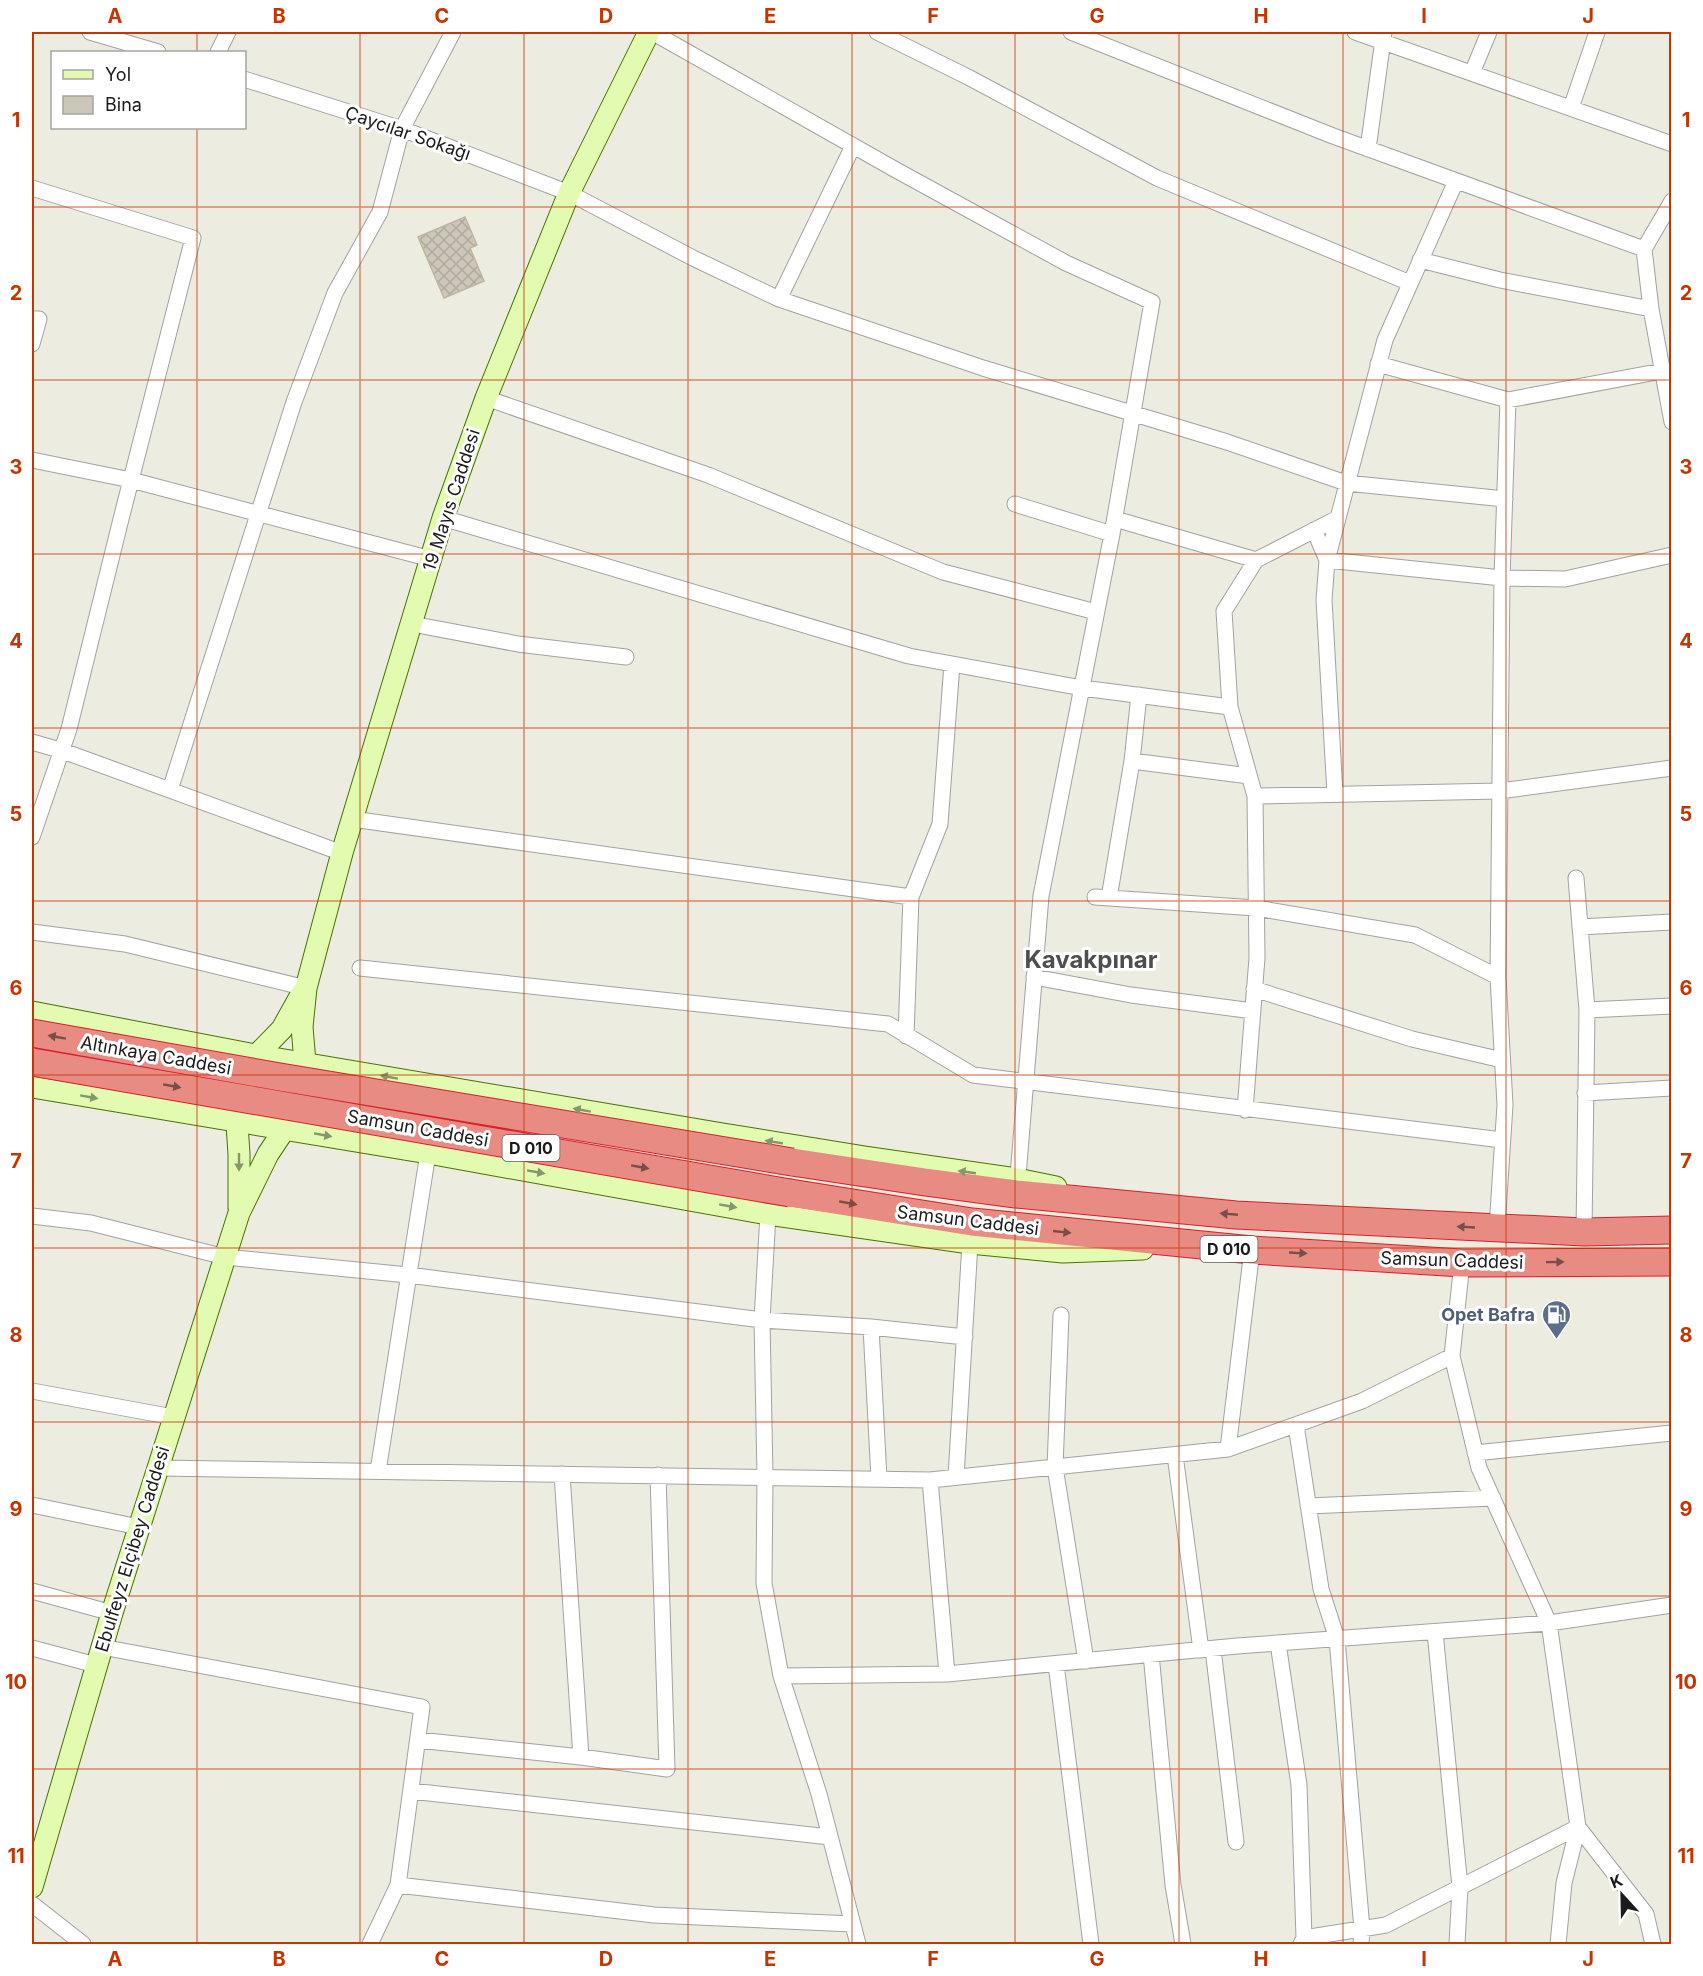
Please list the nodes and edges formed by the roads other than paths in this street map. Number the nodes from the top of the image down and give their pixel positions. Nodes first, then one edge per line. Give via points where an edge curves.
1 (90, 32) edge
2 (228, 32) edge
3 (453, 32) edge
4 (651, 32) edge
5 (877, 32) edge
6 (1071, 32) edge
7 (1355, 32) edge
8 (1489, 32) edge
9 (1597, 32) edge
10 (1087, 34) edge
11 (1384, 37) edge
12 (155, 51) edge
13 (218, 51) edge
14 (1472, 73) junction
15 (246, 80) edge
16 (1571, 108) junction
17 (402, 129) junction
18 (1671, 144) edge
19 (854, 146) junction
20 (1368, 149) junction
21 (1456, 181) junction
22 (32, 188) edge
23 (569, 193) junction
24 (1671, 201) edge
25 (1644, 249) junction
26 (1420, 260) junction
27 (1410, 283) junction
28 (779, 299) junction
29 (1651, 309) junction
30 (32, 319) edge
31 (32, 345) edge
32 (1378, 364) junction
33 (1662, 371) junction
34 (486, 398) junction
35 (1508, 400) junction
36 (1134, 414) junction
37 (1671, 422) edge
38 (32, 460) edge
39 (130, 480) junction
40 (1346, 483) junction
41 (1505, 499) junction
42 (1015, 504) dead end
43 (258, 514) junction
44 (443, 518) junction
45 (1338, 518) junction
46 (1115, 519) junction
47 (1314, 530) junction
48 (1112, 534) junction
49 (1671, 555) edge
50 (431, 559) junction
51 (1256, 560) junction
52 (1327, 560) junction
53 (1502, 578) junction
54 (1096, 612) junction
55 (412, 624) junction
56 (626, 657) dead end
57 (952, 664) junction
58 (1082, 687) junction
59 (1139, 695) junction
60 (1230, 707) junction
61 (32, 742) edge
62 (63, 751) junction
63 (1132, 761) junction
64 (1671, 768) edge
65 (1249, 776) junction
66 (170, 790) junction
67 (1500, 791) junction
68 (1335, 794) junction
69 (1255, 796) junction
70 (352, 819) junction
71 (32, 837) edge
72 (342, 853) junction
73 (1576, 878) dead end
74 (911, 897) junction
75 (1256, 908) junction
76 (1671, 922) edge
77 (1580, 927) junction
78 (32, 932) edge
79 (360, 968) dead end
80 (1498, 976) junction
81 (1034, 977) junction
82 (306, 988) junction
83 (1254, 989) junction
84 (1671, 1006) edge
85 (1587, 1010) junction
86 (1252, 1011) junction
87 (32, 1012) edge
88 (32, 1033) edge
89 (906, 1036) junction
90 (255, 1055) junction
91 (1502, 1060) junction
92 (32, 1062) edge
93 (306, 1063) junction
94 (280, 1077) joint
95 (1026, 1082) junction
96 (241, 1083) joint
97 (32, 1088) edge
98 (1671, 1088) edge
99 (303, 1093) joint
100 (1585, 1093) junction
101 (272, 1103) joint
102 (1245, 1110) junction
103 (236, 1122) junction
104 (286, 1129) junction
105 (1502, 1140) junction
106 (428, 1152) junction
107 (1017, 1186) junction
108 (239, 1213) junction
109 (768, 1214) junction
110 (32, 1216) edge
111 (1497, 1228) junction
112 (1671, 1230) edge
113 (1584, 1232) junction
114 (970, 1243) junction
115 (1203, 1246) junction
116 (1252, 1251) junction
117 (225, 1257) junction
118 (1671, 1262) edge
119 (1462, 1263) junction
120 (408, 1275) junction
121 (1061, 1315) dead end
122 (762, 1320) junction
123 (871, 1327) junction
124 (965, 1337) junction
125 (1452, 1356) junction
126 (32, 1390) edge
127 (173, 1417) junction
128 (1296, 1425) junction
129 (1671, 1434) edge
130 (1228, 1449) junction
131 (1475, 1453) junction
132 (1175, 1455) junction
133 (1055, 1467) junction
134 (157, 1468) junction
135 (378, 1471) junction
136 (562, 1474) junction
137 (658, 1475) junction
138 (765, 1477) junction
139 (956, 1477) junction
140 (879, 1479) junction
141 (930, 1480) junction
142 (1492, 1498) junction
143 (32, 1505) edge
144 (1308, 1506) junction
145 (139, 1527) junction
146 (32, 1591) edge
147 (1671, 1605) edge
148 (112, 1613) junction
149 (1549, 1623) junction
150 (1435, 1632) junction
151 (1337, 1639) junction
152 (1278, 1643) junction
153 (32, 1648) edge
154 (1207, 1649) junction
155 (1151, 1654) junction
156 (99, 1656) junction
157 (1086, 1661) junction
158 (1056, 1664) junction
159 (947, 1674) junction
160 (781, 1676) junction
161 (418, 1740) junction
162 (581, 1757) junction
163 (411, 1791) junction
164 (1578, 1827) junction
165 (830, 1837) junction
166 (1236, 1842) dead end
167 (398, 1885) junction
168 (32, 1887) edge
169 (1460, 1887) junction
170 (32, 1904) edge
171 (853, 1924) junction
172 (1362, 1929) junction
173 (1303, 1941) edge
174 (83, 1944) edge
175 (370, 1944) edge
176 (858, 1944) edge
177 (1091, 1944) edge
178 (1183, 1944) edge
179 (1361, 1944) edge
180 (1457, 1944) edge
181 (1558, 1944) edge
182 (1653, 1944) edge

1 - 12 street
2 - 13 street
3 - 17 street
4 - 19 street
4 - 23 street, 19 Mayıs Caddesi
5 - 27 street via 1157,178
6 - 10 street
7 - 11 street
8 - 14 street
9 - 16 street
10 - 20 street
11 - 14 street
11 - 20 street
14 - 16 street
15 - 17 street, Çaycılar Sokağı
16 - 18 street
17 - 23 street, Çaycılar Sokağı
17 - 43 street via 380,212 335,293
19 - 28 street
19 - 36 street via 1066,263 1152,302
20 - 21 street
21 - 25 street
21 - 26 street
22 - 39 street via 193,238
23 - 28 street, Çaycılar Sokağı
23 - 34 street, 19 Mayıs Caddesi
24 - 25 street
25 - 29 street
26 - 27 street
26 - 29 street
27 - 32 street
28 - 36 street, Çaycılar Sokağı
29 - 33 street
30 - 31 street via 39,319
32 - 35 street
32 - 40 street
33 - 35 street
33 - 37 street
34 - 44 street, 19 Mayıs Caddesi
34 - 54 street via 708,475 943,572
35 - 41 street
36 - 40 street, Çaycılar Sokağı
36 - 46 street
38 - 39 street
39 - 43 street
39 - 62 street
40 - 41 street, Çaycılar Sokağı
40 - 45 street
41 - 53 street
42 - 48 street
43 - 50 street
43 - 66 street
44 - 50 street, 19 Mayıs Caddesi
44 - 57 street via 909,656
45 - 47 street
45 - 52 street
46 - 48 street
46 - 51 street
47 - 51 street
47 - 52 street
48 - 54 street
49 - 53 street via 1565,579
50 - 55 street, 19 Mayıs Caddesi
51 - 60 street via 1224,611
52 - 53 street
52 - 68 street via 1324,600
53 - 67 street
54 - 58 street
55 - 56 street via 518,644
55 - 70 street, 19 Mayıs Caddesi
57 - 58 street
57 - 74 street via 940,824
58 - 59 street
58 - 81 street via 1041,896
59 - 60 street
59 - 63 street
60 - 65 street
61 - 62 street
62 - 66 street
62 - 71 street
63 - 65 street
63 - 75 street via 1102,897
64 - 67 street
65 - 69 street
66 - 72 street
67 - 68 street
67 - 80 street
68 - 69 street
69 - 75 street
70 - 72 street, 19 Mayıs Caddesi
70 - 74 street
72 - 82 street, 19 Mayıs Caddesi
73 - 77 street
74 - 89 street
75 - 80 street via 1415,935
75 - 83 street
76 - 77 street
77 - 85 street
78 - 82 street via 124,944
79 - 89 street via 888,1024
80 - 91 street
81 - 86 street
81 - 95 street
82 - 90 street, 19 Mayıs Caddesi via 282,1029
82 - 93 street, 19 Mayıs Caddesi via 302,1027
83 - 86 street
83 - 91 street via 1412,1039
84 - 85 street
85 - 100 street
86 - 102 street
87 - 90 street
94 -> 88 highway, Altınkaya Caddesi / D 010, bridge
89 - 95 street via 973,1075
90 - 93 street
90 - 96 street, 19 Mayıs Caddesi
91 - 105 street
92 -> 101 highway, Altınkaya Caddesi / D 010, bridge
93 - 99 street, 19 Mayıs Caddesi
107 -> 93 street
94 - 107 highway, Samsun Caddesi / D 010, bridge via 925,1182
95 - 102 street
95 - 107 street
96 - 103 street, Ebulfeyz Elçibey Caddesi
97 -> 103 street
98 - 100 street
99 - 104 street, Ebulfeyz Elçibey Caddesi
100 - 113 street
101 -> 115 highway, Samsun Caddesi / D 010, bridge via 972,1222
102 - 105 street
103 - 104 street
103 -> 108 street, Ebulfeyz Elçibey Caddesi
104 -> 106 street
104 - 108 street, Ebulfeyz Elçibey Caddesi via 268,1154
105 - 111 street
106 -> 109 street
106 - 120 street
111 -> 107 highway, Samsun Caddesi / D 010 via 1236,1215
108 - 117 street, Ebulfeyz Elçibey Caddesi
109 - 114 street
109 - 122 street
110 - 117 street via 91,1223
111 - 113 highway, Samsun Caddesi / D 010
112 - 113 highway, Samsun Caddesi / D 010
114 - 115 street via 1063,1252
114 - 124 street
115 - 116 highway, Samsun Caddesi / D 010
116 -> 119 highway, Samsun Caddesi / D 010
116 - 130 street
117 - 120 street
117 - 127 street, Ebulfeyz Elçibey Caddesi
119 -> 118 highway, Samsun Caddesi / D 010
119 - 125 street
120 - 122 street
120 - 135 street
121 - 133 street
122 - 123 street
122 - 138 street
123 - 124 street
123 - 140 street
124 - 139 street
125 - 128 street via 1362,1401
125 - 131 street
126 - 127 street
127 - 134 street, Ebulfeyz Elçibey Caddesi
128 - 130 street
128 - 144 street
129 - 131 street
130 - 132 street
131 - 142 street
132 - 133 street
132 - 154 street
133 - 139 street
133 - 157 street
134 - 135 street
134 - 145 street, Ebulfeyz Elçibey Caddesi
135 - 136 street
136 - 137 street
136 - 162 street
137 - 138 street
137 - 162 street via 668,1769
138 - 140 street
138 - 160 street via 764,1583
139 - 141 street
140 - 141 street
141 - 159 street
142 - 144 street
142 - 149 street
143 - 145 street
144 - 151 street via 1321,1589
145 - 148 street, Ebulfeyz Elçibey Caddesi
146 - 148 street
147 - 149 street
148 - 156 street, Ebulfeyz Elçibey Caddesi
149 - 150 street
149 - 164 street
150 - 151 street
150 - 169 street
151 - 152 street
151 - 172 street
152 - 154 street
152 - 173 street via 1299,1785
153 - 156 street
154 - 155 street
154 - 166 street
155 - 157 street
155 - 178 street via 1173,1885
156 - 161 street via 422,1707
156 - 168 street, Ebulfeyz Elçibey Caddesi
157 - 158 street
158 - 159 street
158 - 177 street
159 - 160 street
160 - 165 street
161 - 162 street
161 - 163 street
163 - 165 street
163 - 167 street
164 - 169 street
164 - 181 street via 1564,1883
164 - 182 street via 1646,1914
165 - 171 street
167 - 171 street via 654,1916
167 - 175 street
169 - 172 street via 1386,1925
169 - 180 street
170 - 174 street
171 - 176 street
172 - 173 street
172 - 179 street

